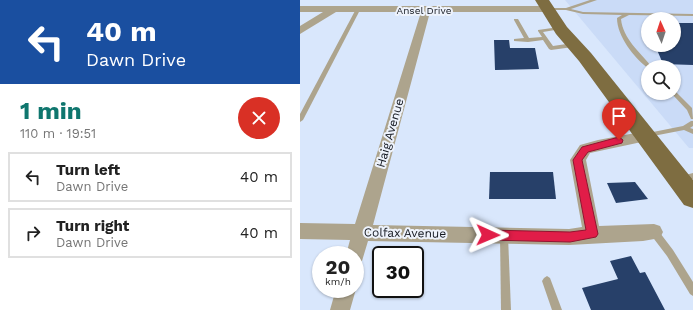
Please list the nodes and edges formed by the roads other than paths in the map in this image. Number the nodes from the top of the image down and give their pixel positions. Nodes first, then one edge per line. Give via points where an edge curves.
1 (346, 0) edge
2 (595, 0) edge
3 (545, 5) edge
4 (300, 9) edge
5 (333, 9) junction
6 (566, 9) junction
7 (358, 10) junction
8 (426, 10) junction
9 (630, 14) junction
10 (693, 15) edge
11 (516, 20) dead end
12 (300, 31) edge
13 (552, 33) junction
14 (516, 40) dead end
15 (528, 40) junction
16 (642, 60) edge
17 (681, 100) edge
18 (693, 117) edge
19 (300, 120) edge
20 (693, 123) edge
21 (685, 128) junction
22 (693, 132) edge
23 (646, 136) junction
24 (686, 178) edge
25 (693, 198) edge
26 (300, 232) edge
27 (361, 232) junction
28 (654, 232) joint
29 (592, 234) junction
30 (504, 236) junction
31 (357, 246) edge
32 (547, 281) dead end
33 (693, 291) edge
34 (343, 298) edge
35 (340, 310) edge
36 (506, 310) edge
37 (558, 310) edge

1 - 5 street
2 - 6 lane
3 - 6 lane
3 - 8 street, Ansel Drive
3 - 13 main road
4 - 5 street, Ansel Drive
5 - 7 street, Ansel Drive
5 - 12 street
6 - 9 lane via 583,13
7 - 8 street, Ansel Drive
7 - 19 lane
8 - 27 street, Haig Avenue
9 - 10 lane
9 - 16 lane via 619,18 618,24
11 - 15 lane
13 - 15 lane
13 - 23 main road via 573,45 585,57
14 - 15 lane
17 - 18 lane
20 - 21 lane
21 - 22 lane
21 - 23 lane
23 - 24 main road
23 - 29 street via 585,149 578,160
24 - 25 main road
26 - 27 street, Colfax Avenue
27 - 30 street, Colfax Avenue
27 - 31 street, Haig Avenue
28 - 29 street, Colfax Avenue
28 - 33 lane
29 - 30 street, Colfax Avenue via 570,237
30 - 36 lane
32 - 37 lane
34 - 35 street

